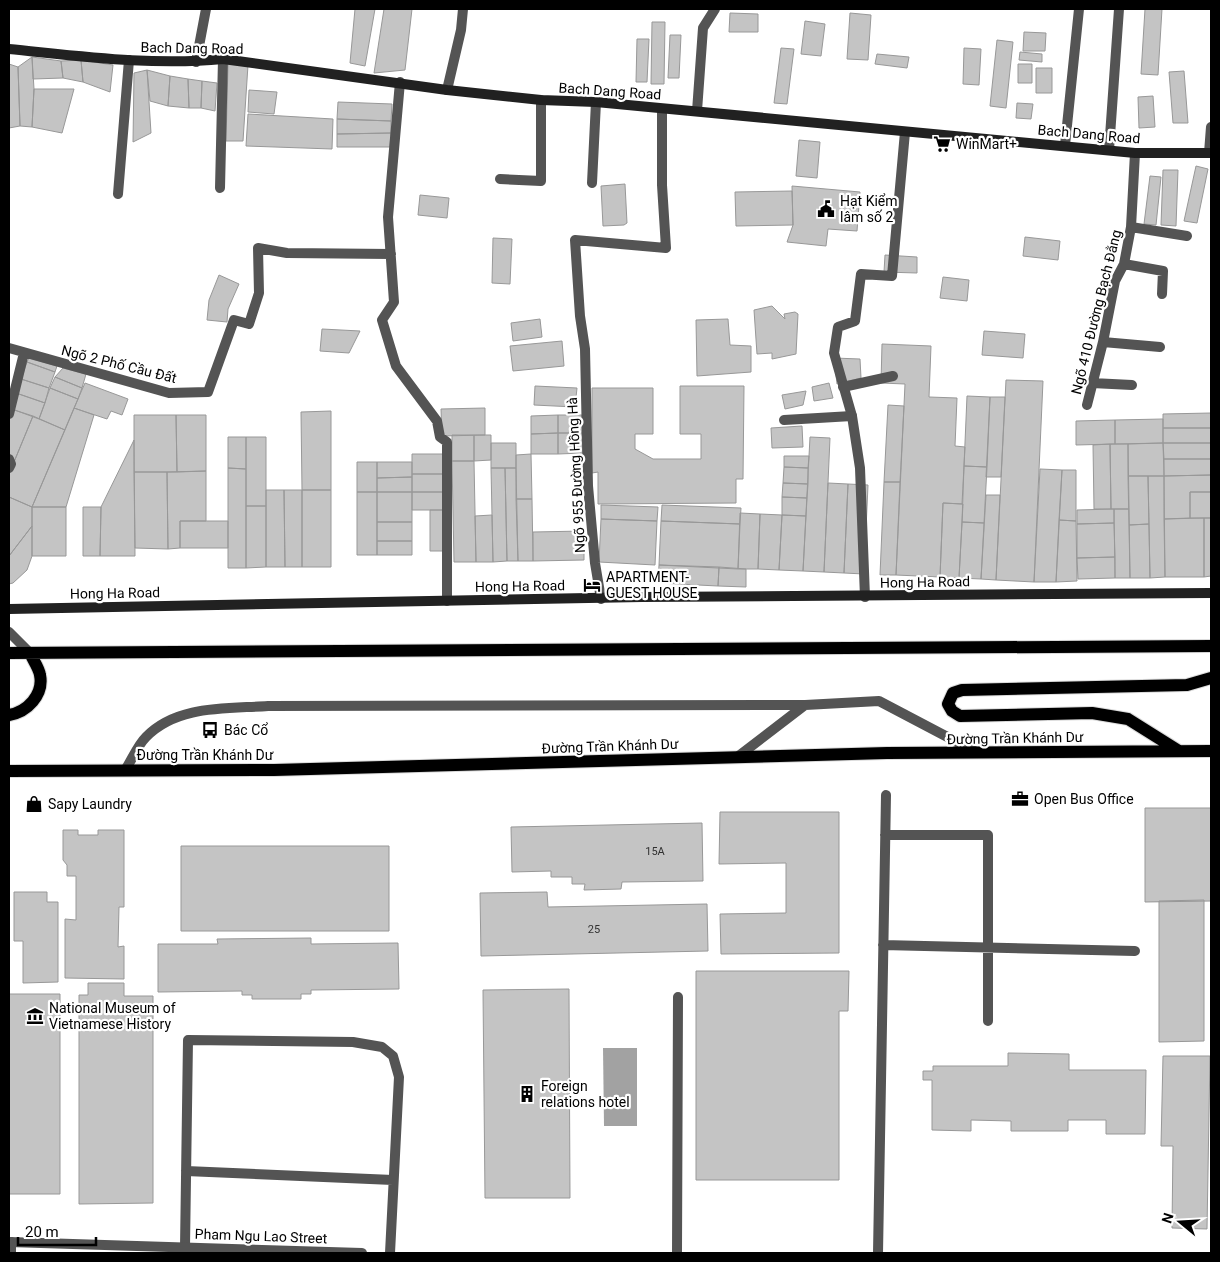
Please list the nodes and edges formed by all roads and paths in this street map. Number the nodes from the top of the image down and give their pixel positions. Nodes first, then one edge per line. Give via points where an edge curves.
1 (206, 9) edge
2 (464, 9) edge
3 (715, 9) edge
4 (1079, 9) edge
5 (1119, 9) edge
6 (9, 49) edge
7 (223, 59) junction
8 (129, 60) junction
9 (196, 62) junction
10 (400, 82) junction
11 (448, 90) junction
12 (540, 100) junction
13 (596, 102) junction
14 (662, 108) junction
15 (697, 111) junction
16 (1211, 127) edge
17 (905, 132) junction
18 (1065, 146) junction
19 (1110, 150) junction
20 (1134, 153) junction
21 (1210, 153) edge
22 (500, 179) dead end
23 (592, 183) dead end
24 (220, 188) dead end
25 (118, 194) dead end
26 (1131, 227) junction
27 (1188, 236) dead end
28 (391, 254) junction
29 (1124, 264) junction
30 (1162, 294) dead end
31 (1103, 342) junction
32 (9, 348) edge
33 (1160, 348) dead end
34 (24, 353) junction
35 (893, 376) dead end
36 (1092, 383) junction
37 (1132, 385) dead end
38 (843, 386) junction
39 (1087, 405) dead end
40 (9, 414) edge
41 (852, 416) junction
42 (784, 420) dead end
43 (9, 459) edge
44 (9, 468) edge
45 (1211, 593) edge
46 (865, 596) junction
47 (601, 599) junction
48 (447, 601) junction
49 (9, 609) edge
50 (9, 632) edge
51 (1211, 646) edge
52 (9, 653) edge
53 (30, 653) junction
54 (1211, 678) edge
55 (805, 705) junction
56 (9, 715) edge
57 (1179, 751) junction
58 (1211, 751) edge
59 (979, 754) junction
60 (736, 758) junction
61 (125, 770) junction
62 (9, 771) edge
63 (886, 795) dead end
64 (885, 835) junction
65 (884, 945) junction
66 (988, 947) junction
67 (1135, 951) dead end
68 (678, 997) dead end
69 (988, 1021) dead end
70 (186, 1171) junction
71 (393, 1180) junction
72 (10, 1242) edge
73 (185, 1250) edge
74 (11, 1253) edge
75 (362, 1253) edge
76 (390, 1253) edge
77 (677, 1253) edge
78 (878, 1253) edge

1 - 9 street
2 - 11 street
3 - 15 street via 703,28
4 - 18 street
5 - 19 street
6 - 8 street, Bach Dang Road
7 - 9 street, Bach Dang Road
7 - 10 street, Bach Dang Road
7 - 24 street
8 - 9 street, Bach Dang Road
8 - 25 street
10 - 11 street, Bach Dang Road
10 - 28 street via 388,217
11 - 12 street, Bach Dang Road
12 - 13 street, Bach Dang Road
12 - 22 street via 541,181
13 - 14 street, Bach Dang Road
13 - 23 street
14 - 15 street, Bach Dang Road
14 - 47 street, Ngõ 955 Đường Hồng Hà via 666,248 575,240 585,349 588,486
15 - 17 street, Bach Dang Road
16 - 21 street
17 - 18 street, Bach Dang Road
17 - 38 street via 892,276 861,274 855,320 838,328 834,353
18 - 19 street, Bach Dang Road
19 - 20 street, Bach Dang Road
20 - 21 street, Bach Dang Road
20 - 26 street, Ngõ 410 Đường Bạch Đằng
26 - 27 street, Ngõ 410 Đường Bạch Đằng
26 - 29 street, Ngõ 410 Đường Bạch Đằng
28 - 34 street, Ngõ 2 Phố Cầu Đất via 287,253 258,248 259,293 249,324 234,320 208,392 169,393
28 - 48 street via 394,302 382,320 396,366 437,421 440,437 447,442
29 - 30 street via 1163,271
29 - 31 street, Ngõ 410 Đường Bạch Đằng via 1115,281
31 - 33 street
31 - 36 street, Ngõ 410 Đường Bạch Đằng
32 - 34 street, Ngõ 2 Phố Cầu Đất
34 - 40 street
35 - 38 street
36 - 37 street
36 - 39 street, Ngõ 410 Đường Bạch Đằng
38 - 41 street
41 - 42 street
41 - 46 street via 860,468
43 - 44 street
45 - 46 street, Hong Ha Road
46 - 47 street, Hong Ha Road
47 - 48 street, Hong Ha Road
48 - 49 street, Hong Ha Road
50 - 53 street
51 - 53 main road
52 - 53 main road
53 - 56 main road via 40,675 39,691 31,706
54 - 57 main road via 1187,685 962,690 953,694 948,704 960,716 1092,712 1128,718
55 - 59 street via 879,702
55 - 60 street
55 - 61 street via 278,706 191,712 155,729 144,739
57 - 58 main road, Đường Trần Khánh Dư
57 - 59 main road, Đường Trần Khánh Dư
59 - 60 main road, Đường Trần Khánh Dư
60 - 61 main road, Đường Trần Khánh Dư via 274,770
61 - 62 main road, Đường Trần Khánh Dư
63 - 64 street
64 - 65 street
64 - 66 street via 988,835
65 - 66 street
65 - 78 street
66 - 67 street
66 - 69 street
68 - 77 street
70 - 71 street
70 - 71 street via 188,1040 353,1042 382,1047 393,1056 399,1077
70 - 73 street
71 - 76 street
72 - 73 street, Pham Ngu Lao Street
72 - 74 street
73 - 75 street, Pham Ngu Lao Street

